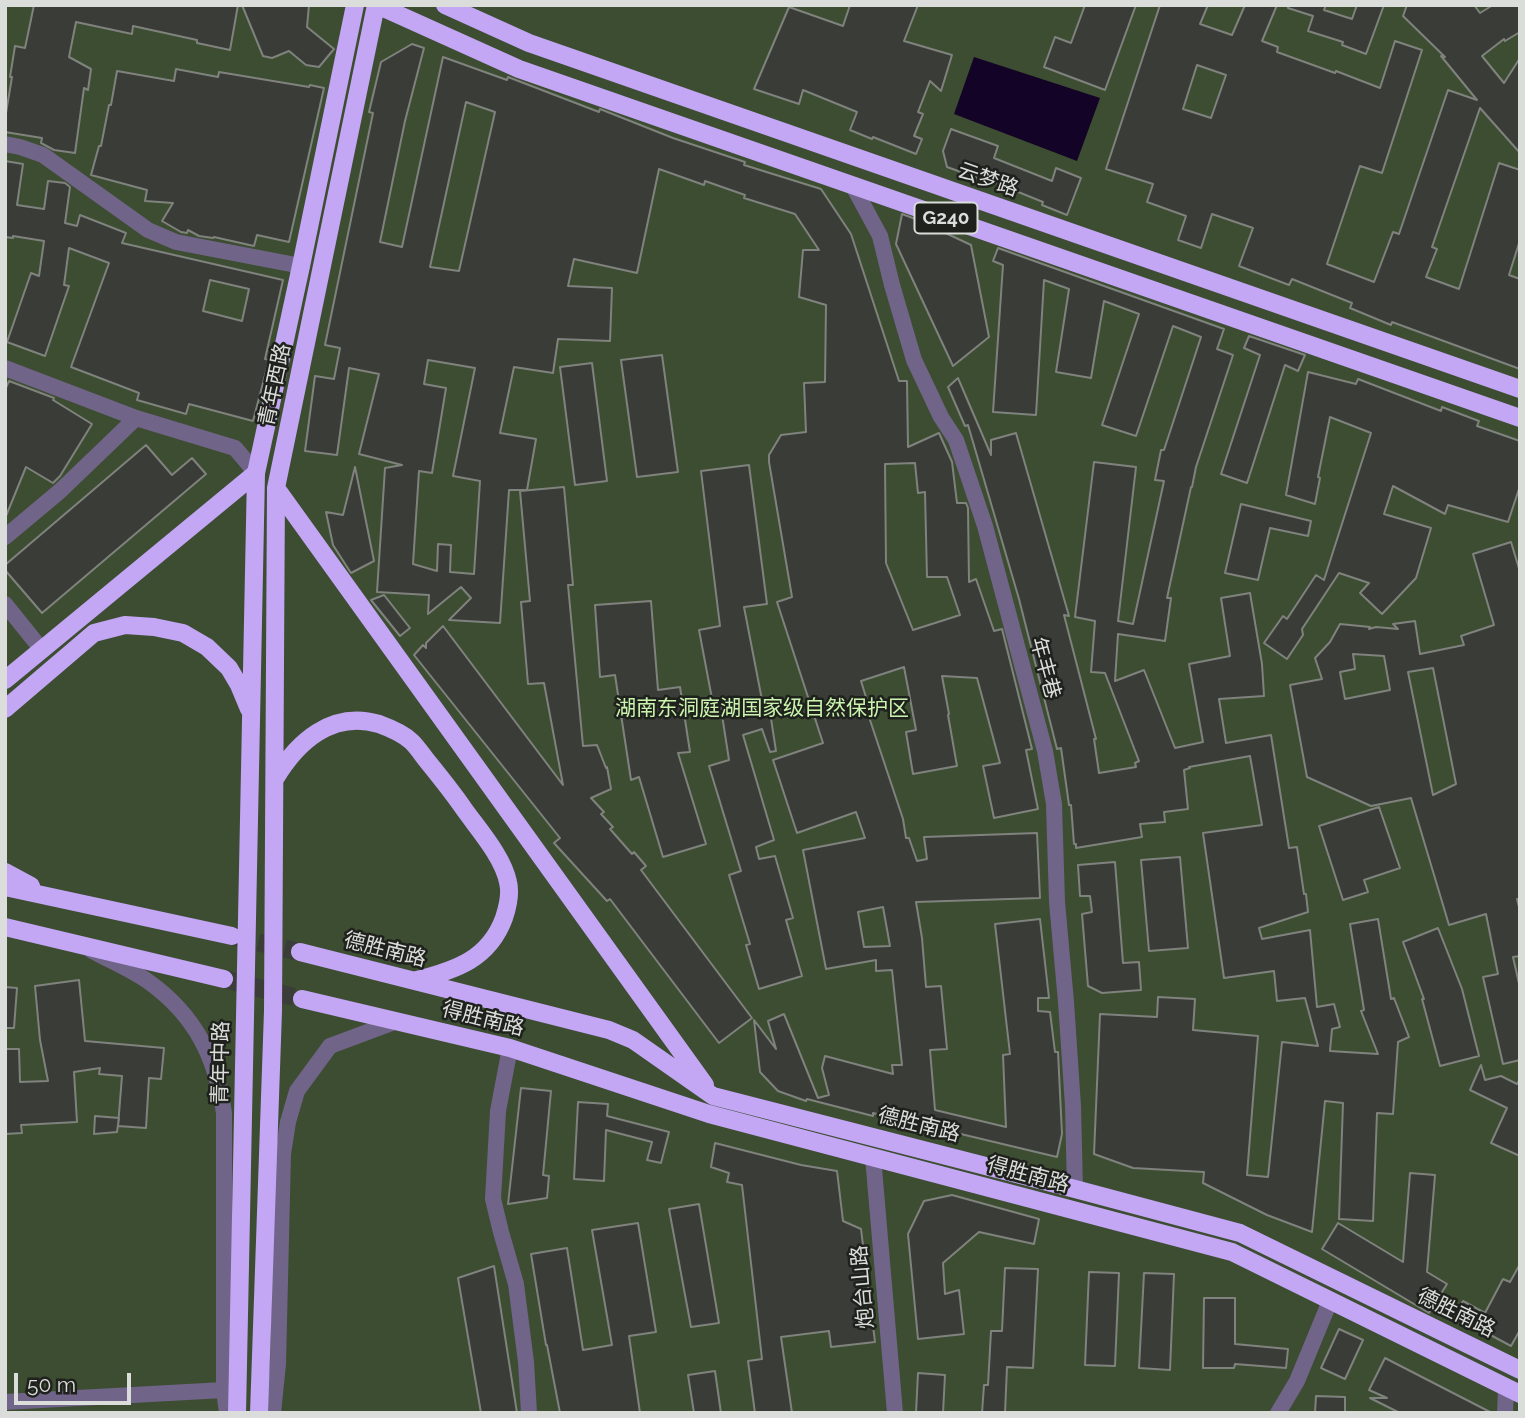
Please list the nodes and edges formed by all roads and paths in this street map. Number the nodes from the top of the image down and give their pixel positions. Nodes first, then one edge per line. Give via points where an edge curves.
1 (355, 5) edge
2 (376, 5) edge
3 (445, 5) edge
4 (5, 144) edge
5 (853, 186) junction
6 (301, 266) junction
7 (5, 368) edge
8 (1520, 389) edge
9 (136, 418) junction
10 (1520, 418) edge
11 (256, 473) junction
12 (276, 488) junction
13 (5, 537) edge
14 (5, 604) edge
15 (42, 650) junction
16 (5, 680) edge
17 (5, 709) edge
18 (251, 714) junction
19 (275, 779) junction
20 (5, 872) edge
21 (5, 887) edge
22 (53, 898) junction
23 (5, 927) edge
24 (232, 936) tunnel mouth
25 (78, 943) junction
26 (300, 952) tunnel mouth
27 (224, 979) tunnel mouth
28 (416, 981) junction
29 (302, 999) tunnel mouth
30 (397, 1021) junction
31 (510, 1048) junction
32 (713, 1096) junction
33 (873, 1157) junction
34 (1075, 1189) junction
35 (1329, 1301) junction
36 (1520, 1370) edge
37 (224, 1390) junction
38 (1513, 1391) edge
39 (5, 1402) edge
40 (227, 1413) edge
41 (237, 1413) edge
42 (259, 1413) edge
43 (273, 1413) edge
44 (529, 1413) edge
45 (895, 1413) edge
46 (1278, 1413) edge
47 (1505, 1413) edge

1 - 6 main road, 青年西路
2 - 5 main road, G240 via 519,69
2 - 12 main road, 青年西路
3 - 8 main road, 云梦路 / G240 via 529,43
4 - 6 street via 43,155 148,230 176,242
5 - 10 main road, G240
5 - 34 street, 年丰巷 via 880,236 914,360 956,440 985,526 1045,751 1054,804
6 - 11 main road, 青年西路
7 - 9 street
9 - 11 street via 235,448
9 - 13 street
11 - 15 main road
11 - 18 main road, 青年西路
12 - 19 main road, 青年西路
12 - 32 main road
14 - 15 street
15 - 16 main road
17 - 18 main road via 94,633 125,625 183,633 207,647 229,668
18 - 41 main road, 青年中路
19 - 28 main road via 302,744 332,724 370,722 411,741 458,800 501,862 509,899 500,928 483,952 452,970
19 - 42 main road
20 - 22 main road
21 - 22 main road
22 - 24 main road
23 - 25 main road
25 - 27 main road
25 - 37 street via 149,981 175,1004 207,1048 220,1086 224,1113
26 - 28 main road, 德胜南路
28 - 32 main road, 德胜南路 via 609,1030 633,1040
29 - 30 main road, 得胜南路
30 - 31 main road, 得胜南路
30 - 43 street via 330,1046 297,1091 284,1154
31 - 33 main road, 得胜南路 via 709,1114
31 - 44 street via 498,1111 493,1199 516,1284
32 - 34 main road, 德胜南路
33 - 35 main road, 得胜南路 via 1232,1252
33 - 45 street, 炮台山路
34 - 36 main road, 德胜南路 via 1240,1233
35 - 38 main road, 得胜南路
35 - 46 street via 1297,1381
37 - 39 street
37 - 40 street
38 - 47 street

